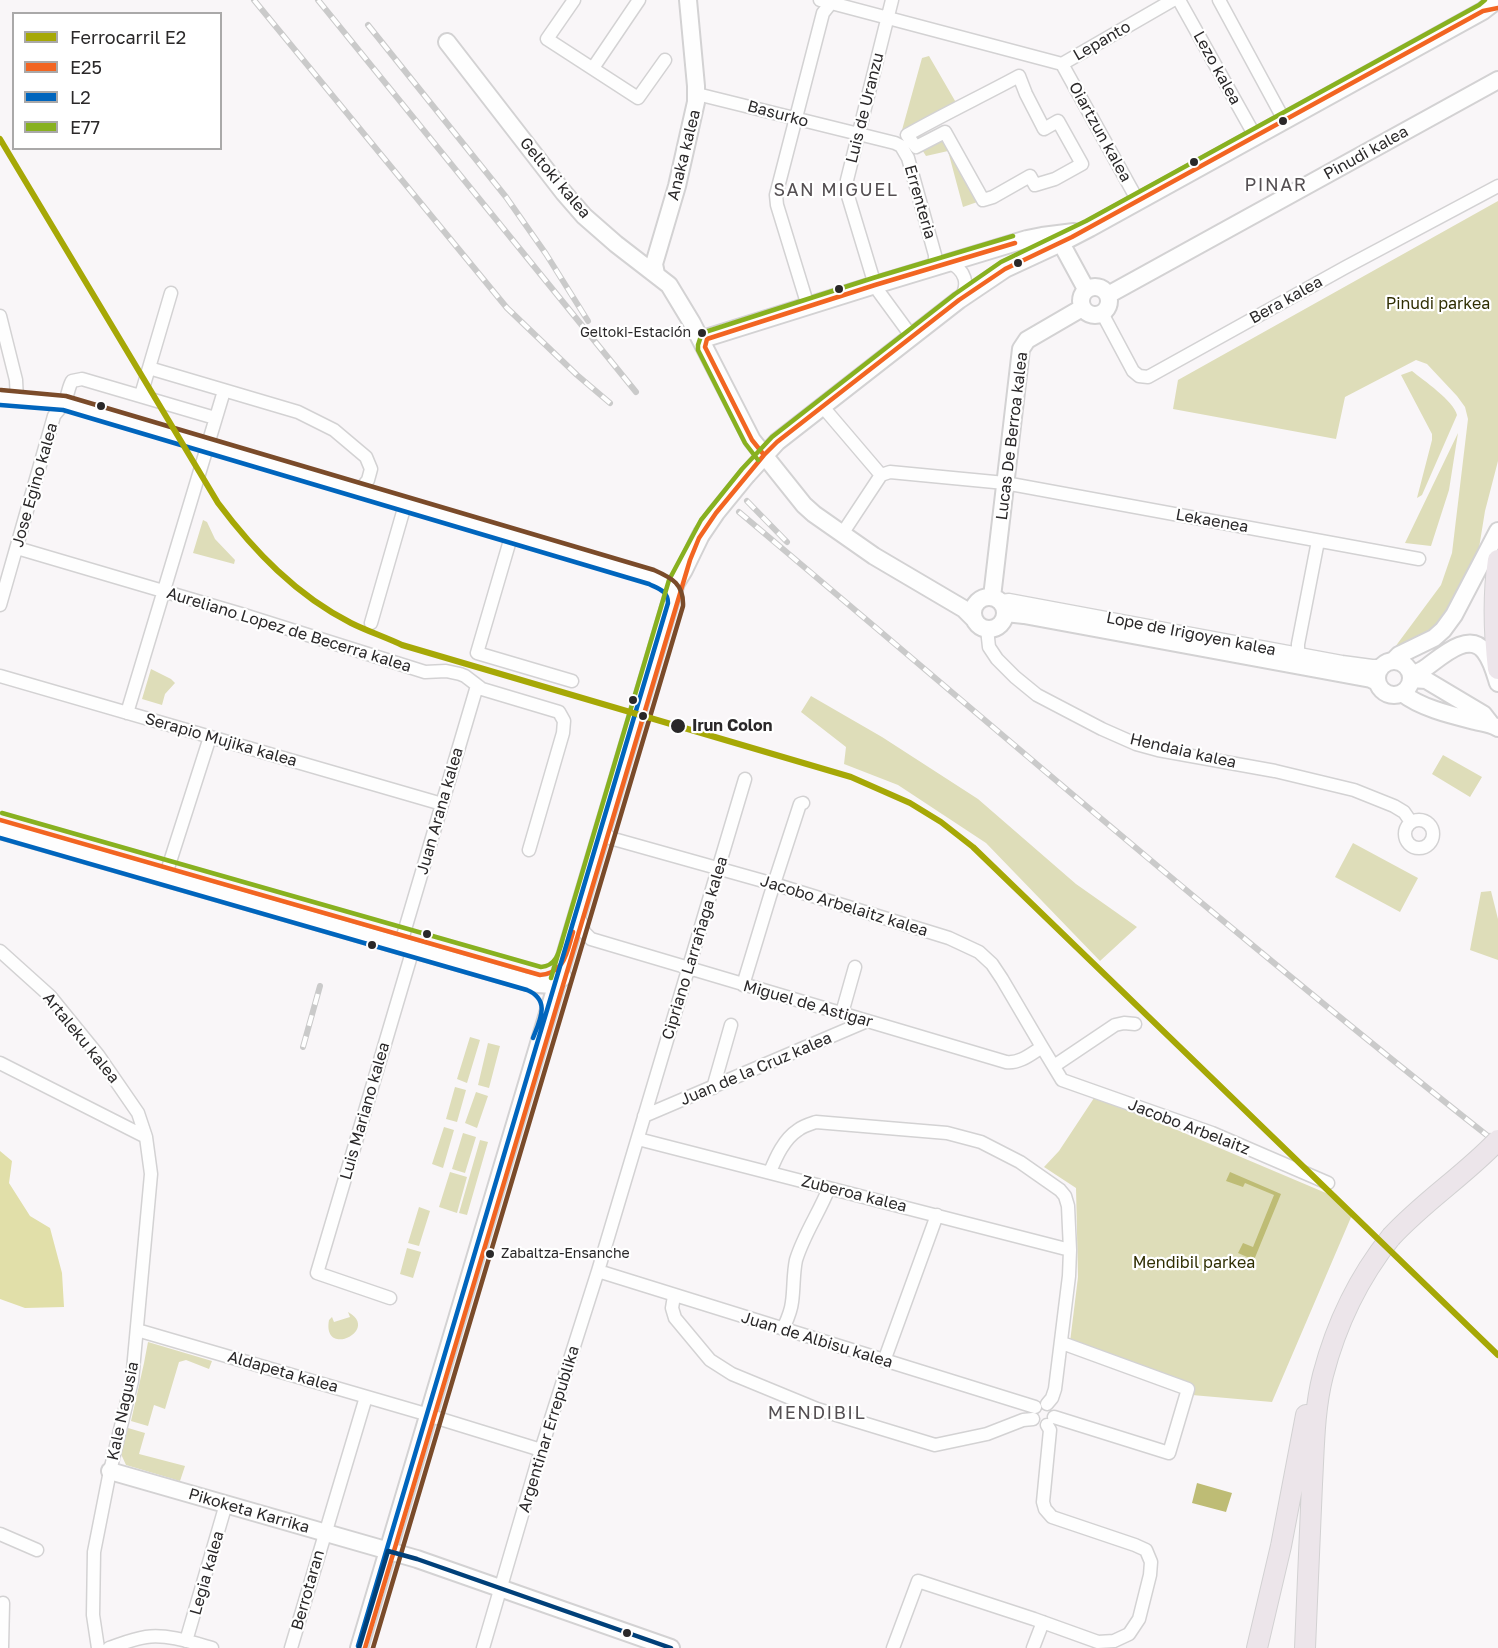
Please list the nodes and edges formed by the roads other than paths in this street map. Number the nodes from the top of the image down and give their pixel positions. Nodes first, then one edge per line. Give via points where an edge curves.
1 (574, 0) edge
2 (639, 0) edge
3 (688, 0) edge
4 (892, 0) edge
5 (1173, 0) edge
6 (1179, 0) edge
7 (1219, 0) edge
8 (825, 2) edge
9 (1493, 6) edge
10 (887, 18) junction
11 (447, 42) dead end
12 (664, 60) dead end
13 (1062, 63) junction
14 (593, 69) junction
15 (1498, 80) edge
16 (697, 94) junction
17 (1026, 94) joint
18 (797, 119) junction
19 (1284, 120) junction
20 (858, 134) junction
21 (1255, 136) junction
22 (1498, 186) edge
23 (1138, 201) junction
24 (1084, 231) junction
25 (663, 237) junction
26 (1061, 243) junction
27 (990, 250) junction
28 (631, 256) junction
29 (942, 265) junction
30 (657, 270) junction
31 (875, 285) junction
32 (1086, 289) junction
33 (171, 293) dead end
34 (1108, 295) junction
35 (959, 300) junction
36 (808, 306) junction
37 (1082, 308) junction
38 (1102, 314) junction
39 (1, 323) edge
40 (912, 337) junction
41 (703, 338) junction
42 (149, 368) junction
43 (224, 391) junction
44 (141, 395) junction
45 (0, 397) edge
46 (17, 400) junction
47 (64, 403) junction
48 (823, 407) junction
49 (215, 418) junction
50 (752, 440) junction
51 (777, 442) junction
52 (207, 445) junction
53 (764, 454) junction
54 (747, 475) junction
55 (881, 475) junction
56 (1005, 483) junction
57 (359, 491) junction
58 (405, 505) junction
59 (1498, 531) edge
60 (842, 534) junction
61 (701, 535) junction
62 (512, 537) junction
63 (1318, 541) junction
64 (17, 548) junction
65 (1419, 559) dead end
66 (1498, 560) edge
67 (652, 578) junction
68 (3, 586) edge
69 (164, 591) junction
70 (675, 593) junction
71 (1000, 604) junction
72 (0, 605) edge
73 (371, 623) dead end
74 (980, 624) junction
75 (1298, 654) junction
76 (1498, 669) edge
77 (1384, 670) junction
78 (0, 676) edge
79 (572, 681) dead end
80 (1408, 682) junction
81 (474, 683) junction
82 (1498, 683) edge
83 (127, 713) junction
84 (1494, 725) edge
85 (210, 737) junction
86 (745, 779) dead end
87 (803, 803) dead end
88 (442, 804) junction
89 (0, 819) edge
90 (1412, 822) dead end
91 (0, 830) edge
92 (606, 831) junction
93 (529, 850) dead end
94 (168, 868) junction
95 (719, 868) junction
96 (774, 884) junction
97 (581, 922) junction
98 (408, 943) junction
99 (0, 951) edge
100 (855, 967) dead end
101 (688, 968) junction
102 (563, 970) junction
103 (523, 981) junction
104 (743, 985) junction
105 (550, 1009) junction
106 (842, 1013) junction
107 (867, 1021) junction
108 (1136, 1024) dead end
109 (731, 1025) dead end
110 (1042, 1047) junction
111 (0, 1063) edge
112 (1054, 1066) junction
113 (713, 1088) junction
114 (644, 1116) junction
115 (146, 1137) junction
116 (638, 1139) junction
117 (1498, 1140) edge
118 (770, 1172) junction
119 (1328, 1183) dead end
120 (829, 1188) junction
121 (937, 1215) junction
122 (1070, 1250) junction
123 (598, 1271) junction
124 (674, 1296) junction
125 (390, 1298) dead end
126 (783, 1329) junction
127 (137, 1330) junction
128 (1062, 1343) junction
129 (884, 1361) junction
130 (1319, 1392) junction
131 (366, 1397) junction
132 (1038, 1410) junction
133 (431, 1416) junction
134 (1051, 1421) junction
135 (541, 1450) junction
136 (110, 1471) junction
137 (226, 1504) junction
138 (325, 1532) junction
139 (0, 1534) edge
140 (37, 1550) dead end
141 (391, 1551) junction
142 (500, 1588) junction
143 (3, 1603) dead end
144 (1306, 1616) junction
145 (1043, 1622) junction
146 (186, 1641) junction
147 (2, 1648) edge
148 (98, 1648) edge
149 (109, 1648) edge
150 (212, 1648) edge
151 (291, 1648) edge
152 (358, 1648) edge
153 (365, 1648) edge
154 (483, 1648) edge
155 (670, 1648) edge
156 (893, 1648) edge
157 (1033, 1648) edge
158 (1257, 1648) edge
159 (1305, 1648) edge
160 (1316, 1648) edge

1 - 14 street via 547,39
2 - 14 street
3 - 16 main road, Anaka kalea
4 - 10 street, Luis de Uranzu
5 - 13 street, Lepanto
6 - 21 street, Lezo kalea
7 - 19 street, Lezo kalea
8 - 10 street
8 - 18 street
9 - 19 main road
10 - 13 street
10 - 20 street, Luis de Uranzu
11 - 28 main road, Geltoki kalea via 564,194
12 - 14 street via 638,98
13 - 23 street, Oiartzun kalea
15 - 34 main road, Pinudi kalea
16 - 18 street, Basurko
16 - 25 main road, Anaka kalea
17 - 17 street via 1044,129 1058,121 1082,164 1055,179 1035,185 1030,176 983,200 945,132 916,147 907,135 1019,76
18 - 20 street, Basurko
18 - 36 street via 776,200
19 - 21 main road
20 - 29 street, Errenteria via 895,143 904,150 935,255
20 - 31 street, Luis de Uranzu via 847,180 848,196
21 - 23 main road
22 - 38 street, Bera kalea via 1148,377 1133,371
23 - 24 main road
24 - 26 main road
24 - 27 main road via 1042,236
25 - 28 main road via 648,255
25 - 30 main road, Anaka kalea
26 - 27 street via 1043,241 1003,251
26 - 32 main road
26 - 35 main road via 1005,269
27 - 29 main road
28 - 30 main road, Geltoki kalea
29 - 31 main road
29 - 35 street via 961,270 966,282
30 - 41 main road, Geltoki kalea
31 - 36 main road
31 - 40 street, Luis de Uranzu
32 - 34 main road via 1098,287
32 - 37 main road via 1080,298
33 - 42 street
34 - 38 main road via 1108,305
35 - 40 main road
36 - 41 main road
37 - 38 main road via 1091,315
37 - 56 main road, Lucas De Berroa kalea via 1027,340 1021,349
39 - 46 street via 16,380
40 - 48 main road
41 - 50 main road, Geltoki kalea
42 - 43 street
42 - 44 street
43 - 49 street
43 - 57 street via 298,412 334,430 366,457 371,470
44 - 47 street, Jose Egino kalea via 82,379 72,381
44 - 49 street
45 - 46 street
46 - 47 street
47 - 52 street
47 - 64 street, Jose Egino kalea via 54,416
48 - 51 main road
48 - 55 street
49 - 52 street
50 - 51 main road via 764,444
50 - 53 main road, Geltoki kalea
50 - 54 main road via 754,457
51 - 53 main road
52 - 57 street
52 - 69 street
53 - 54 main road
53 - 60 main road via 808,509
54 - 61 main road, bridge
55 - 56 street, Lekaenea via 890,472
55 - 60 street
56 - 63 street, Lekaenea
56 - 71 main road, Lucas De Berroa kalea
57 - 58 street
58 - 62 street
58 - 73 street
59 - 77 main road via 1443,630 1400,655
60 - 74 main road via 963,609
61 - 67 street via 688,546 672,573
61 - 70 main road
62 - 67 street
62 - 79 street via 477,653
63 - 65 street, Lekaenea
63 - 75 street
64 - 68 street, Jose Egino kalea
64 - 69 street, Aureliano Lopez de Becerra kalea
66 - 76 main road
67 - 70 street via 669,585
68 - 72 street, Jose Egino kalea
69 - 81 street, Aureliano Lopez de Becerra kalea via 425,672 446,671 465,676
69 - 83 street
70 - 92 main road
71 - 74 main road via 1002,624 992,629
71 - 74 main road via 985,597 979,600 973,612
71 - 75 street, Lope de Irigoyen kalea via 1009,600
71 - 77 main road, Lope de Irigoyen kalea via 1035,617 1371,679
74 - 90 street, Hendaia kalea via 989,647 1015,677 1037,695 1102,729 1158,750 1354,790 1394,806
75 - 77 street, Lope de Irigoyen kalea
77 - 80 main road via 1404,665
77 - 80 main road via 1379,688 1384,692 1396,695
78 - 83 street, Serapio Mujika kalea
80 - 82 main road via 1450,649 1470,644 1484,650
80 - 84 main road via 1426,680 1484,714
80 - 84 main road via 1410,699
81 - 88 street, Juan Arana kalea
81 - 93 street, Aureliano Lopez de Becerra kalea via 482,689 559,712 564,721
83 - 85 street, Serapio Mujika kalea
85 - 88 street, Serapio Mujika kalea
85 - 94 street
86 - 95 street, Cipriano Larrañaga kalea
87 - 96 street
88 - 98 street, Juan Arana kalea
89 - 94 main road
91 - 98 main road
92 - 95 street, Jacobo Arbelaitz kalea via 610,838
92 - 97 main road
92 - 102 main road
94 - 98 main road
95 - 96 street, Jacobo Arbelaitz kalea
95 - 101 street, Cipriano Larrañaga kalea
96 - 104 street
96 - 110 street, Jacobo Arbelaitz kalea via 949,938 979,952 1002,979
97 - 101 street, Miguel de Astigar via 591,939
97 - 102 main road
98 - 102 main road via 540,975 555,972 562,964
98 - 103 main road
98 - 125 street, Luis Mariano kalea via 317,1273
99 - 115 street, Artaleku kalea via 50,996 98,1055 138,1113
100 - 106 street
101 - 104 street, Miguel de Astigar
101 - 114 street, Cipriano Larrañaga kalea
102 - 103 main road via 553,984
102 - 105 main road
102 - 133 main road
103 - 105 main road via 545,992
104 - 106 street, Miguel de Astigar
105 - 133 main road
106 - 107 street, Miguel de Astigar
107 - 110 street, Miguel de Astigar via 1006,1062 1013,1063
107 - 113 street, Juan de la Cruz kalea
108 - 112 street via 1115,1025
109 - 113 street
110 - 112 street, Jacobo Arbelaitz
111 - 115 street
112 - 119 street, Jacobo Arbelaitz via 1062,1080 1212,1133
113 - 114 street, Juan de la Cruz kalea
114 - 116 street, Cipriano Larrañaga kalea
115 - 127 street, Kale Nagusia via 151,1174
116 - 118 street, Zuberoa kalea
116 - 123 street, Argentinar Errepublika
117 - 130 main road, bridge via 1406,1221 1364,1275 1329,1356
118 - 120 street, Zuberoa kalea
118 - 122 street via 787,1139 799,1128 816,1122 947,1133 981,1142 1020,1162 1060,1190 1068,1206
120 - 121 street, Zuberoa kalea
120 - 126 street via 800,1248 792,1304
121 - 122 street, Zuberoa kalea
121 - 129 street
122 - 128 street
123 - 124 street, Juan de Albisu kalea
123 - 135 street, Argentinar Errepublika
124 - 126 street, Juan de Albisu kalea
124 - 132 street via 675,1318 710,1360 732,1374 818,1409 935,1445 987,1434
126 - 129 street, Juan de Albisu kalea
127 - 131 street, Aldapeta kalea
127 - 136 street, Kale Nagusia via 132,1381
128 - 132 street via 1052,1398
128 - 134 street via 1188,1389 1169,1453
129 - 132 street, Juan de Albisu kalea
130 - 144 main road
130 - 158 main road via 1306,1412
131 - 133 street, Aldapeta kalea
131 - 138 street, Berrotaran
132 - 134 street via 1053,1411
132 - 134 street, Juan de Albisu kalea via 1037,1424
133 - 135 street, Aldapeta kalea
133 - 141 main road
134 - 145 street via 1045,1509 1052,1516 1146,1550 1151,1562 1138,1619 1129,1634 1114,1641 1098,1642
135 - 142 street, Argentinar Errepublika
136 - 137 main road, Pikoketa Karrika
136 - 148 street, Kale Nagusia via 93,1556 93,1614
137 - 138 main road, Pikoketa Karrika
137 - 146 street, Legia kalea
138 - 141 main road, Pikoketa Karrika
138 - 151 street, Berrotaran
139 - 140 street
141 - 142 main road, Pikoketa Karrika
141 - 152 main road
141 - 153 main road
142 - 154 street, Argentinar Errepublika
142 - 155 main road, Pikoketa Karrika
143 - 147 street
144 - 159 main road
144 - 160 main road via 1315,1631
145 - 156 street via 918,1581
145 - 157 street
146 - 149 street via 146,1637
146 - 150 street

